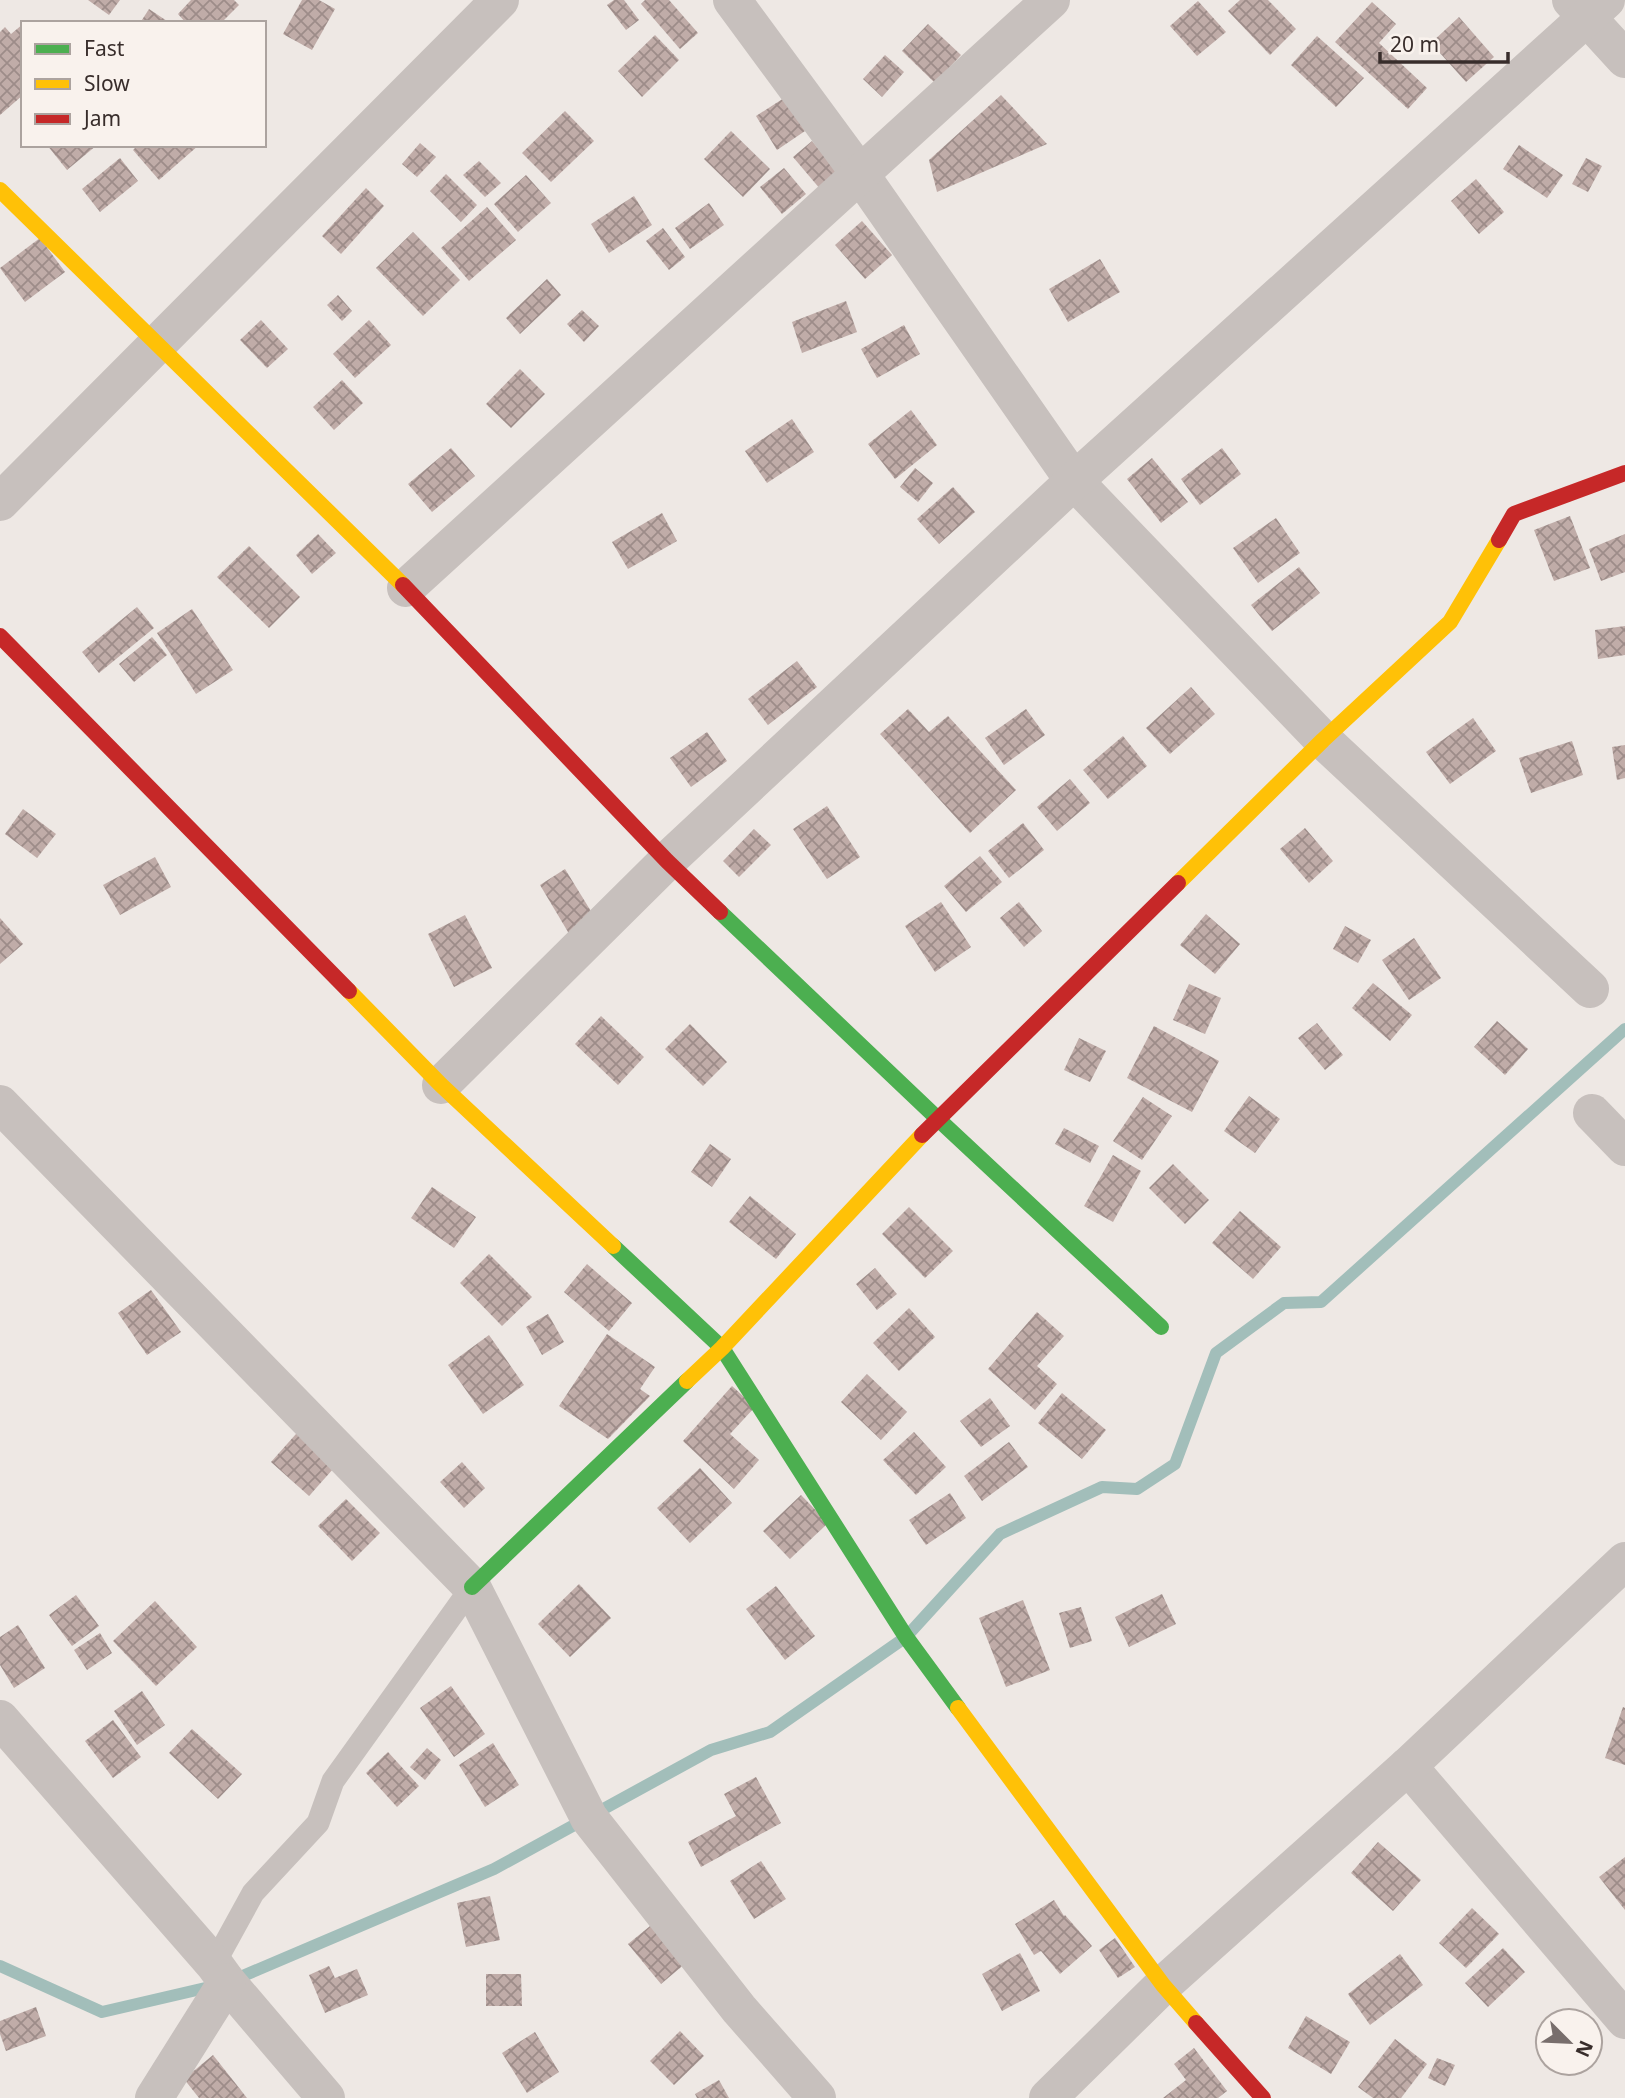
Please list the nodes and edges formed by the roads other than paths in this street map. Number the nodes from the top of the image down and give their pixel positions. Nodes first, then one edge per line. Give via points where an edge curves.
1 (500, 0) edge
2 (732, 0) edge
3 (1051, 0) edge
4 (1588, 6) edge
5 (1625, 59) edge
6 (860, 174) junction
7 (0, 190) edge
8 (158, 344) junction
9 (1625, 473) edge
10 (1074, 481) junction
11 (0, 502) edge
12 (406, 588) junction
13 (0, 636) edge
14 (1322, 740) junction
15 (667, 861) junction
16 (1590, 989) dead end
17 (441, 1085) junction
18 (0, 1104) edge
19 (1592, 1113) dead end
20 (938, 1119) junction
21 (1625, 1147) edge
22 (1161, 1327) dead end
23 (722, 1348) junction
24 (1625, 1561) edge
25 (472, 1587) junction
26 (0, 1718) edge
27 (1408, 1766) junction
28 (221, 1973) junction
29 (1163, 1985) junction
30 (1625, 2020) edge
31 (154, 2098) edge
32 (327, 2098) edge
33 (817, 2098) edge
34 (1048, 2098) edge
35 (1263, 2098) edge

1 - 8 street
2 - 6 street
3 - 6 street
4 - 5 street
4 - 10 street
6 - 10 street
6 - 12 street
7 - 8 street
8 - 11 street
8 - 12 street
9 - 14 street via 1514,514 1450,622
10 - 14 street
10 - 15 street
12 - 15 street
13 - 17 street
14 - 16 street
14 - 20 street
15 - 17 street
15 - 20 street
17 - 23 street
18 - 25 street
19 - 21 street
20 - 22 street
20 - 23 street
23 - 25 street
23 - 29 street via 906,1637
24 - 27 street
25 - 28 lane via 333,1780 318,1823 253,1893
25 - 33 street via 589,1818 739,2009
26 - 28 street
27 - 29 street
27 - 30 street
28 - 31 street
28 - 32 street
29 - 34 street
29 - 35 street

